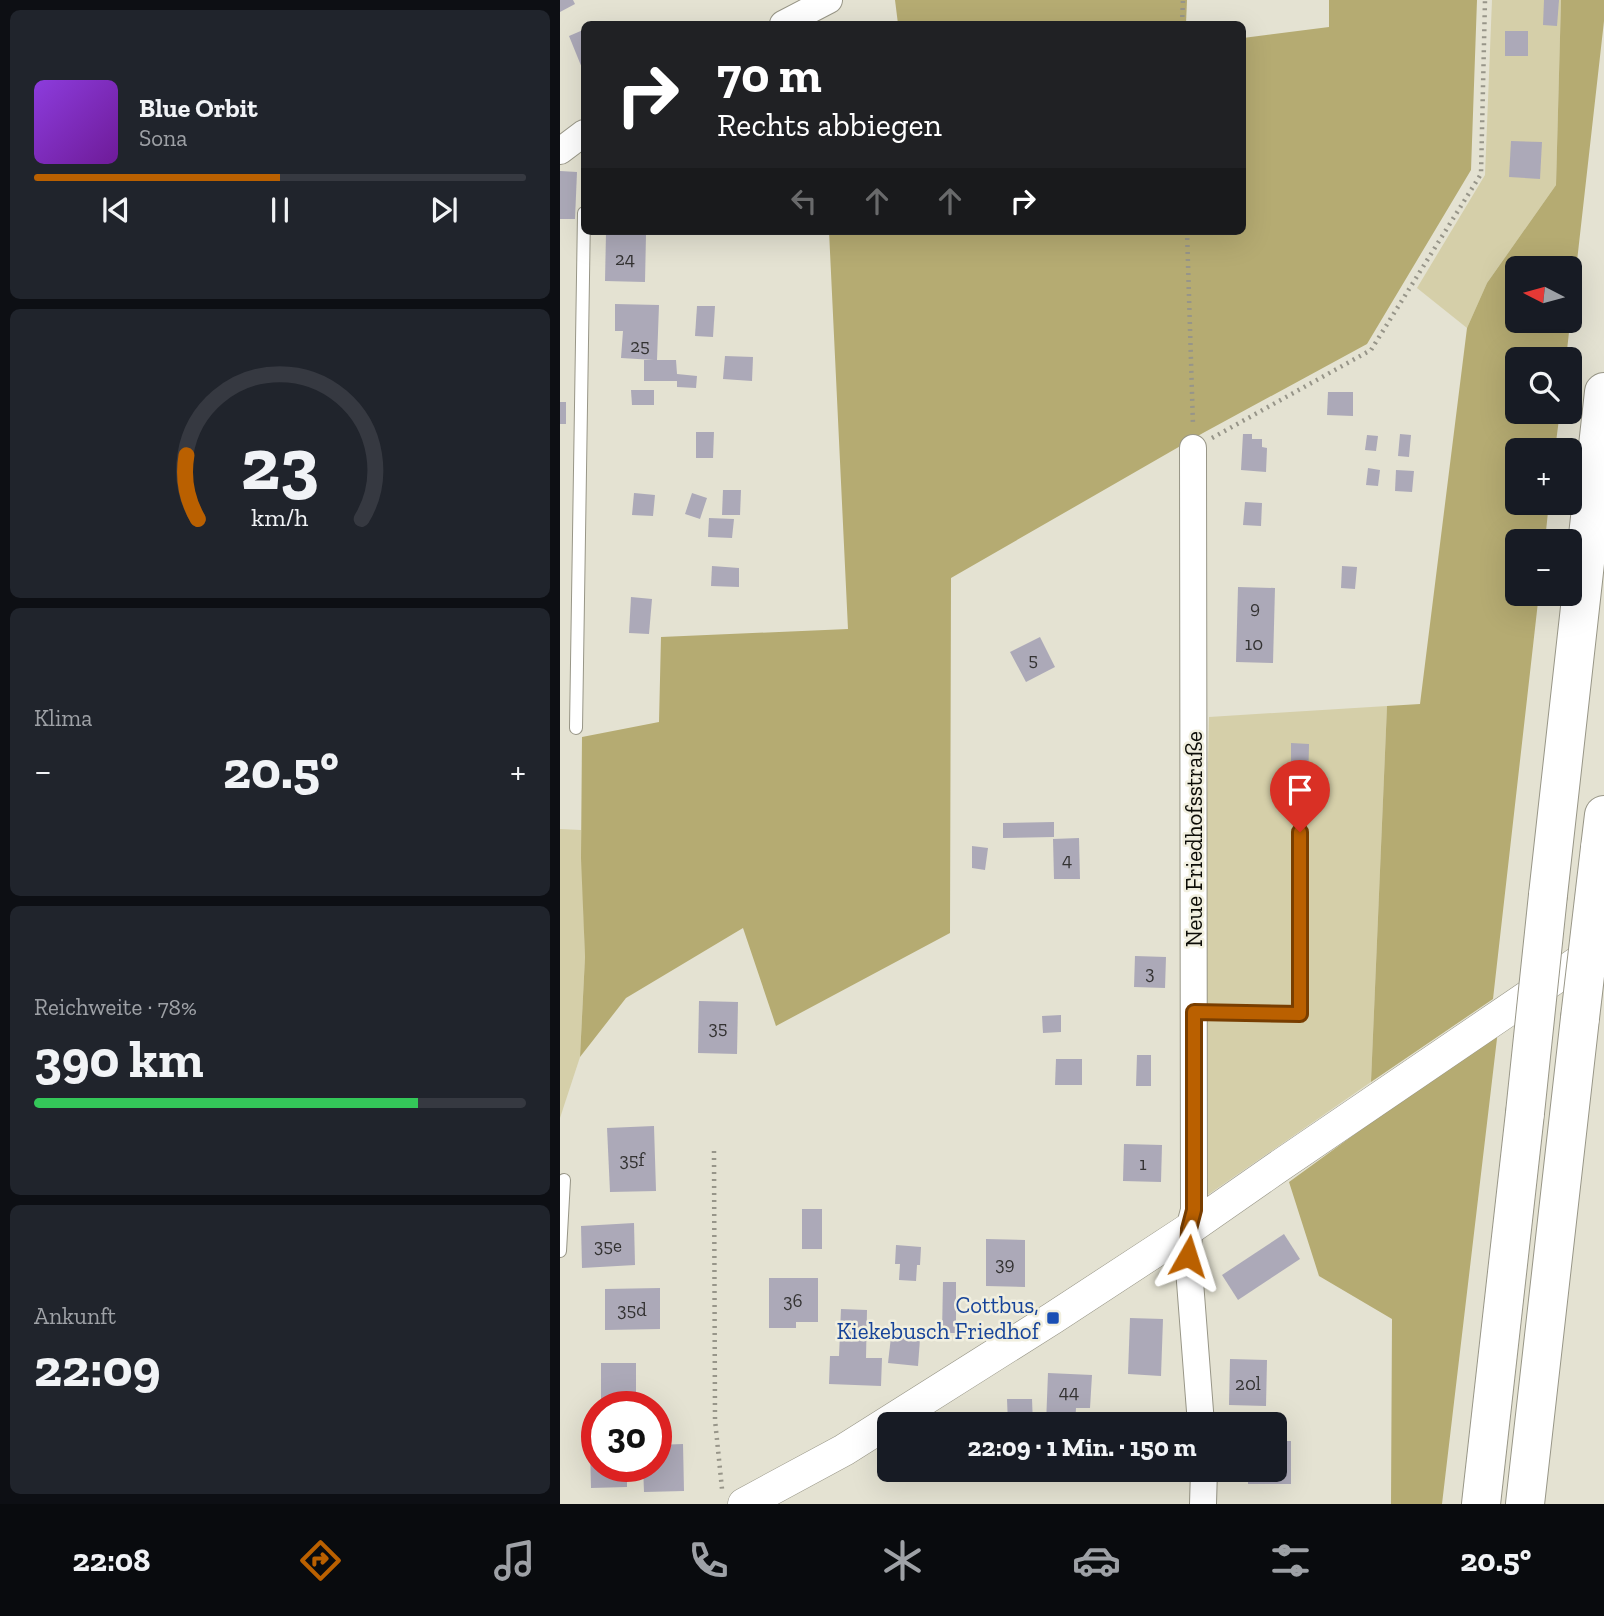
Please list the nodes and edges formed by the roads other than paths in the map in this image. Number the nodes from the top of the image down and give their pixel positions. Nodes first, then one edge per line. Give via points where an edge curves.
1 (829, 0) edge
2 (789, 21) edge
3 (581, 135) edge
4 (560, 152) edge
5 (584, 235) edge
6 (1604, 392) edge
7 (1193, 448) road end
8 (576, 728) dead end
9 (1300, 806) dead end
10 (1602, 832) edge
11 (1604, 945) edge
12 (1194, 1012) junction
13 (564, 1180) dead end
14 (1189, 1229) junction
15 (560, 1251) edge
16 (1200, 1412) edge
17 (1204, 1482) edge
18 (733, 1502) edge
19 (1203, 1504) edge
20 (1480, 1504) edge
21 (1525, 1504) edge

1 - 2 street
3 - 4 street
5 - 8 lane
6 - 20 highway, bridge
7 - 12 street, Neue Friedhofsstraße
9 - 12 lane via 1300,1014
10 - 21 highway, bridge
11 - 14 street
12 - 14 street, Neue Friedhofsstraße via 1194,1210
13 - 15 lane
14 - 16 street, Neue Friedhofsstraße
14 - 18 street via 844,1450
17 - 19 street

